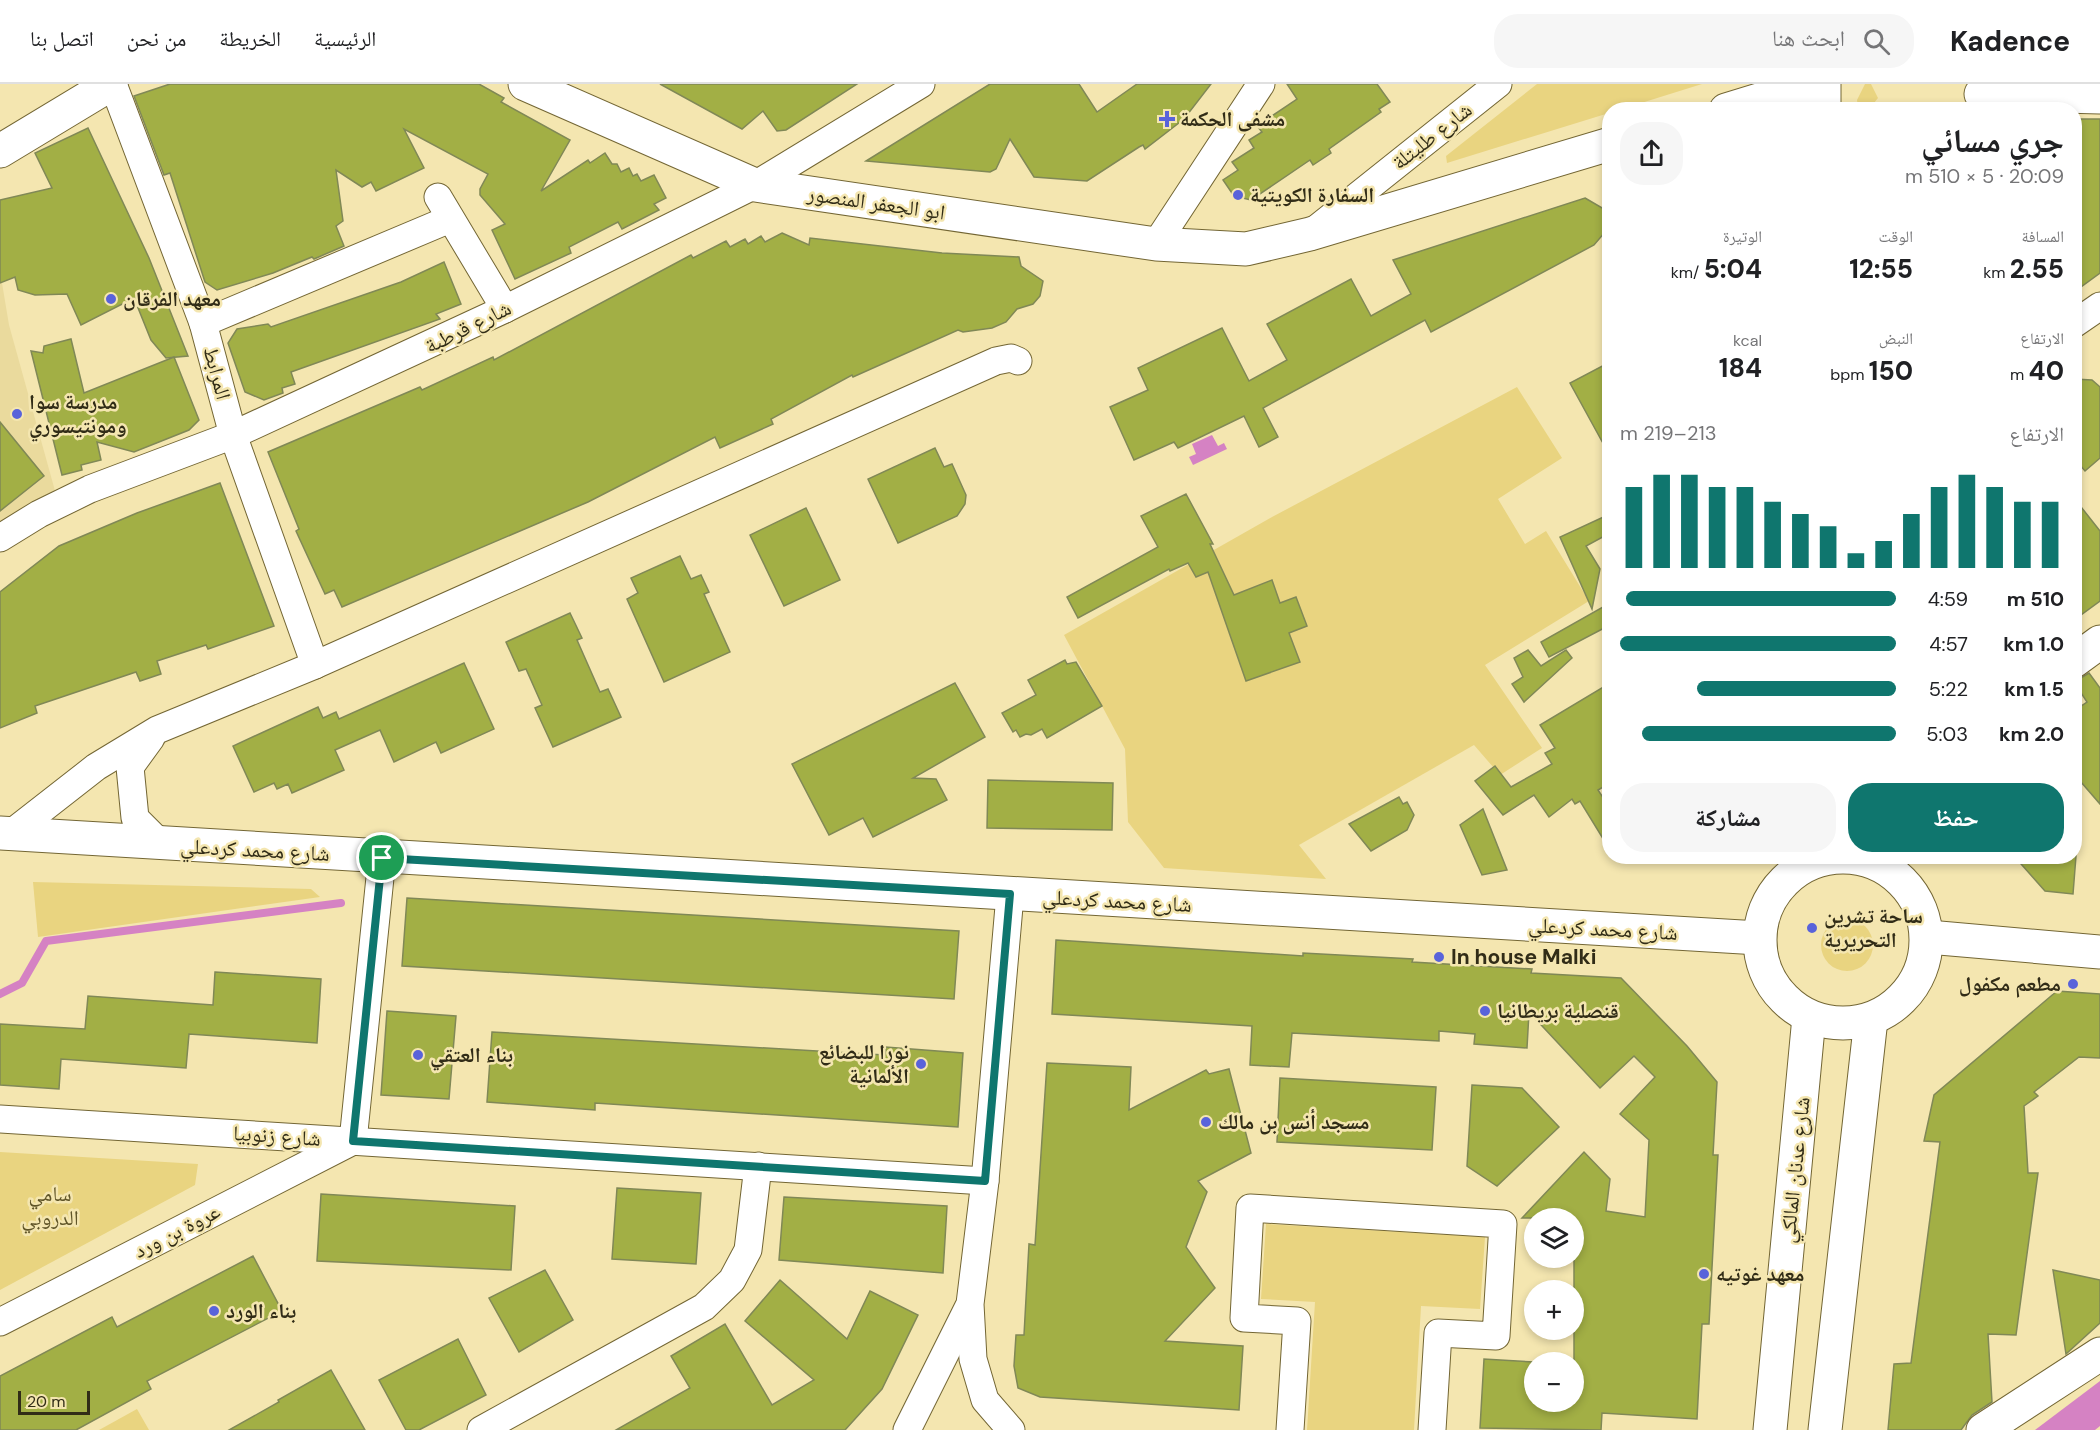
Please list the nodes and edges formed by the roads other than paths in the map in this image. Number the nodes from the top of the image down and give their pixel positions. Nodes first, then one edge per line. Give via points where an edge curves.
1 (112, 84) edge
2 (525, 84) edge
3 (921, 84) edge
4 (1261, 84) edge
5 (1498, 84) edge
6 (1811, 84) edge
7 (1824, 84) edge
8 (1980, 96) edge
9 (2100, 97) edge
10 (1752, 102) edge
11 (1824, 102) edge
12 (1602, 146) edge
13 (0, 151) edge
14 (755, 185) junction
15 (1310, 234) junction
16 (1156, 244) junction
17 (2100, 306) edge
18 (505, 309) junction
19 (2082, 318) edge
20 (203, 323) junction
21 (1018, 361) dead end
22 (233, 435) junction
23 (0, 538) edge
24 (2100, 642) edge
25 (2082, 655) edge
26 (315, 665) junction
27 (157, 730) junction
28 (3, 835) edge
29 (161, 844) junction
30 (382, 858) junction
31 (1805, 864) edge
32 (1887, 864) edge
33 (1010, 894) junction
34 (1928, 937) junction
35 (1759, 938) junction
36 (2100, 952) edge
37 (1809, 1017) junction
38 (1871, 1019) junction
39 (0, 1119) edge
40 (353, 1141) junction
41 (758, 1167) junction
42 (985, 1181) junction
43 (970, 1304) junction
44 (0, 1322) edge
45 (2100, 1354) edge
46 (1768, 1427) edge
47 (481, 1430) edge
48 (907, 1430) edge
49 (1011, 1430) edge
50 (1290, 1430) edge
51 (1432, 1430) edge
52 (1825, 1430) edge
53 (1983, 1430) edge

1 - 13 main road
1 - 20 street, المرابط
2 - 14 main road, ابو الجعفر المنصور
3 - 14 street, شارع قرطبة
4 - 16 street
5 - 15 street, شارع طليتلة
6 - 10 main road
7 - 11 main road
8 - 9 main road
12 - 15 main road, ابو الجعفر المنصور
14 - 16 main road, ابو الجعفر المنصور
14 - 18 street, شارع قرطبة
15 - 16 main road, ابو الجعفر المنصور via 1246,249
17 - 19 street
18 - 20 street via 444,208
18 - 22 street, شارع قرطبة
20 - 22 street, المرابط
21 - 26 street via 996,361
22 - 23 street, شارع قرطبة via 90,489
22 - 26 street, المرابط
24 - 25 main road
26 - 27 street
27 - 28 street via 96,767
27 - 29 street via 130,767 135,818
28 - 29 main road, شارع محمد كردعلي
29 - 30 main road, شارع محمد كردعلي
30 - 33 main road, شارع محمد كردعلي
30 - 40 street
31 - 35 main road via 1773,893 1763,915
32 - 34 main road via 1922,909
33 - 35 main road, شارع محمد كردعلي
33 - 42 street
34 - 36 main road
34 - 38 main road via 1924,963 1912,987 1894,1007
35 - 37 main road via 1762,963 1772,985 1788,1004
37 - 38 main road via 1850,1024
37 - 46 main road, شارع عدنان المالكي
38 - 52 main road
39 - 40 street, شارع زنوبيا
40 - 41 street, شارع زنوبيا
40 - 44 street, عروة بن ورد
41 - 42 street, شارع زنوبيا
41 - 47 street via 748,1250 732,1280 704,1307
42 - 43 street
43 - 48 street
43 - 49 street via 974,1359 985,1400
45 - 53 main road
50 - 51 street via 1297,1322 1244,1318 1250,1208 1503,1224 1496,1336 1438,1333

